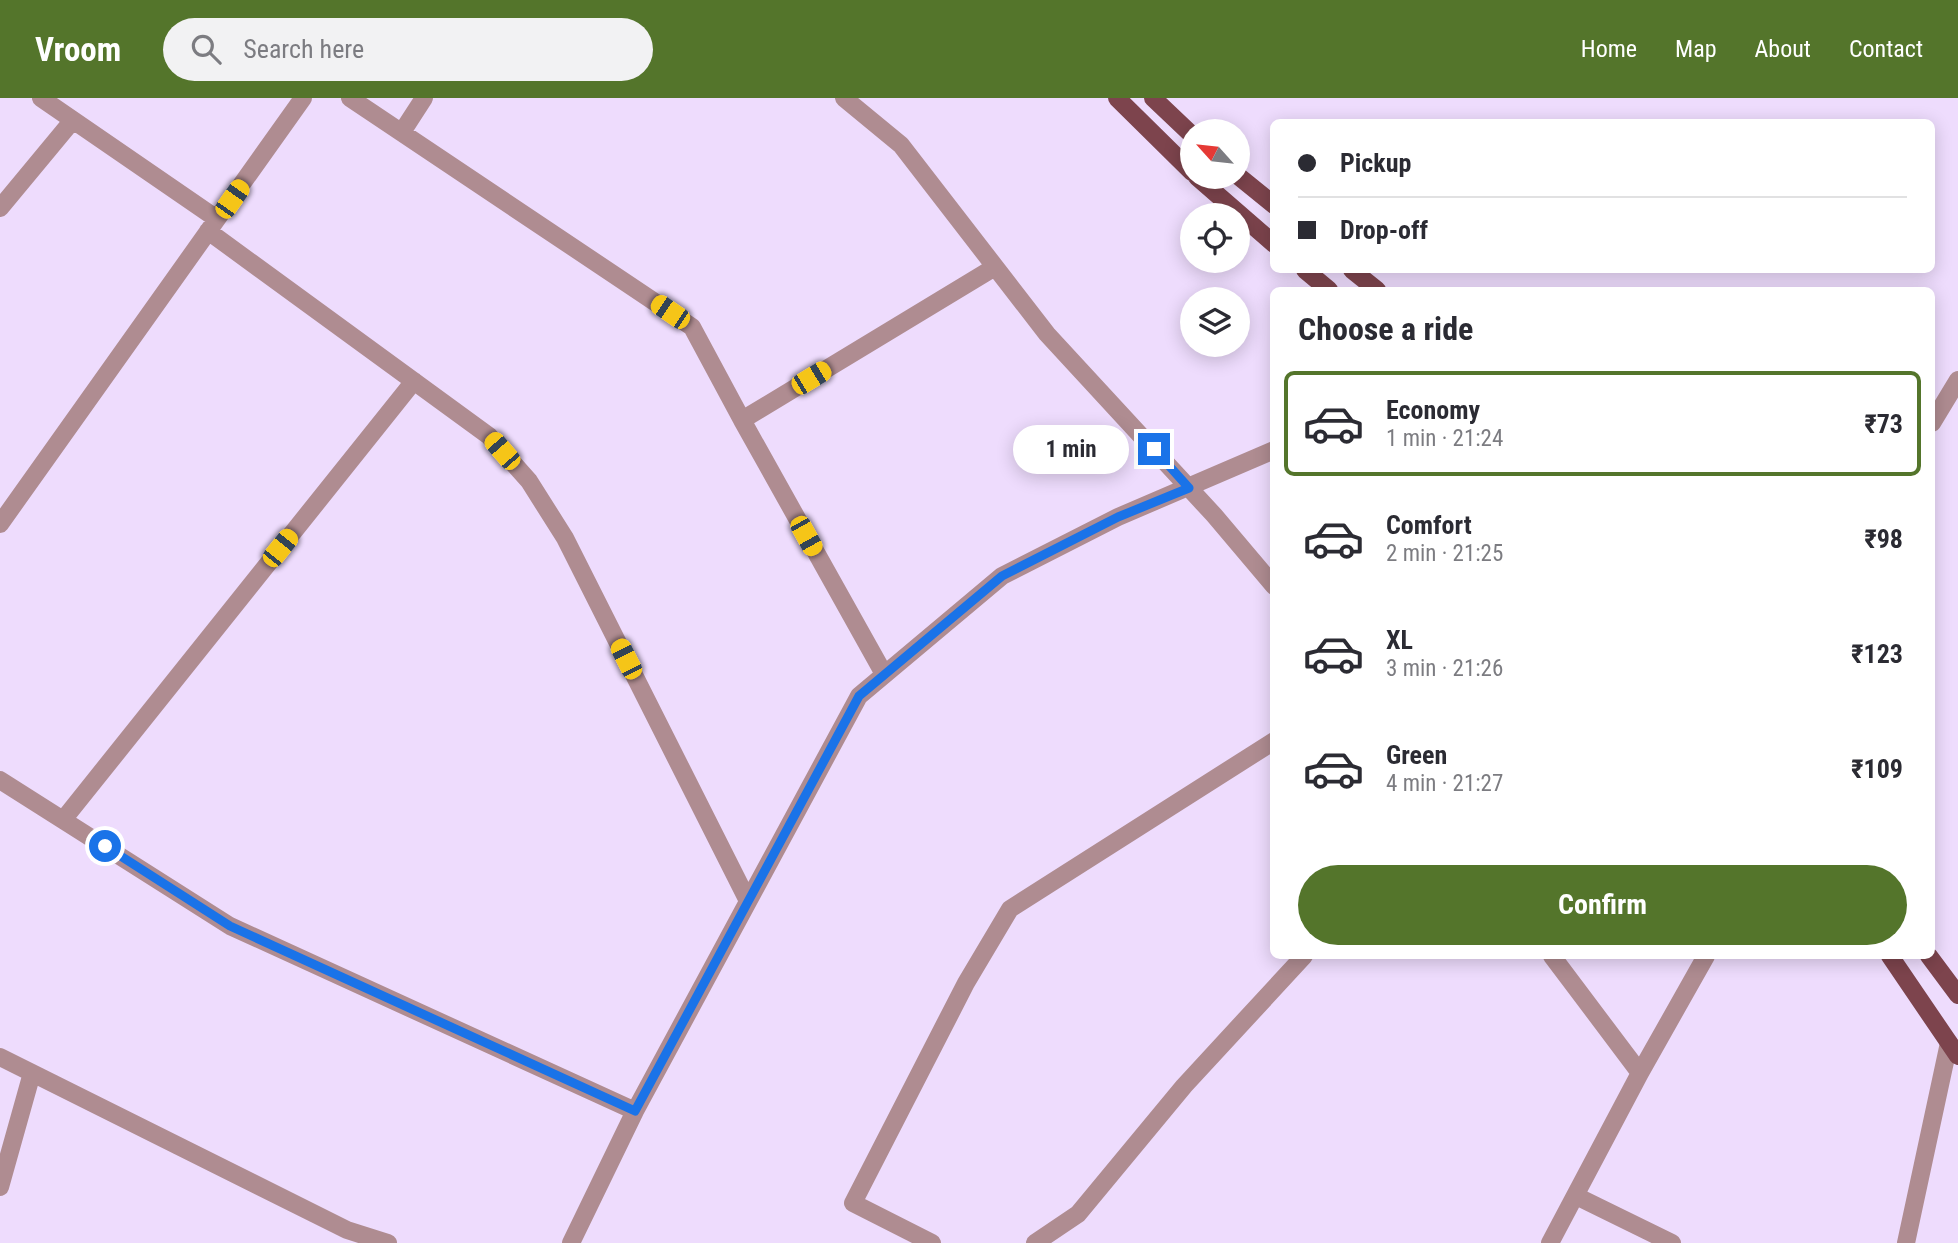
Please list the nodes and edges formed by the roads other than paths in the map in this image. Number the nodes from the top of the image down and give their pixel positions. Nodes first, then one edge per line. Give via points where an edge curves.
1 (41, 98) edge
2 (303, 98) edge
3 (351, 98) edge
4 (424, 98) edge
5 (844, 98) edge
6 (1117, 98) edge
7 (1153, 98) edge
8 (73, 120) junction
9 (1180, 124) edge
10 (401, 132) junction
11 (1180, 160) edge
12 (1250, 186) edge
13 (1211, 189) edge
14 (1270, 202) edge
15 (0, 208) edge
16 (213, 225) junction
17 (1270, 241) edge
18 (995, 267) junction
19 (1309, 273) edge
20 (1356, 273) edge
21 (1325, 287) edge
22 (1373, 287) edge
23 (1958, 380) edge
24 (414, 381) junction
25 (1935, 418) edge
26 (742, 420) junction
27 (1270, 452) edge
28 (1189, 488) junction
29 (0, 524) edge
30 (1270, 581) edge
31 (884, 674) junction
32 (1270, 744) edge
33 (0, 780) edge
34 (63, 820) junction
35 (748, 901) junction
36 (1301, 959) edge
37 (1554, 959) edge
38 (1704, 959) edge
39 (1891, 959) edge
40 (1931, 959) edge
41 (1958, 995) edge
42 (1954, 1049) edge
43 (0, 1057) edge
44 (32, 1073) junction
45 (1640, 1073) junction
46 (635, 1111) junction
47 (0, 1187) edge
48 (1576, 1196) junction
49 (388, 1243) edge
50 (571, 1243) edge
51 (932, 1243) edge
52 (1035, 1243) edge
53 (1550, 1243) edge
54 (1672, 1243) edge
55 (1906, 1243) edge

1 - 8 street
2 - 16 street
3 - 10 street
4 - 10 street
5 - 18 street via 901,145
6 - 11 main road
7 - 9 main road
8 - 15 street
8 - 16 street
10 - 26 street via 692,327
12 - 14 main road
13 - 17 main road
16 - 24 street
16 - 29 street
18 - 26 street
18 - 28 street via 1048,334
19 - 21 main road
20 - 22 main road
23 - 25 street
24 - 34 street
24 - 35 street via 489,436 529,481 565,538
26 - 31 street
27 - 28 street
28 - 30 street
28 - 31 street via 1118,517 1002,576
31 - 35 street via 859,696
32 - 51 street via 1010,909 966,983 853,1203
33 - 34 street
34 - 46 street via 230,926
35 - 46 street
36 - 52 street via 1184,1086 1078,1214
37 - 45 street
38 - 45 street
39 - 42 main road
40 - 41 main road
42 - 55 street
43 - 44 street
44 - 47 street
44 - 49 street via 347,1230
45 - 48 street
46 - 50 street
48 - 53 street
48 - 54 street

